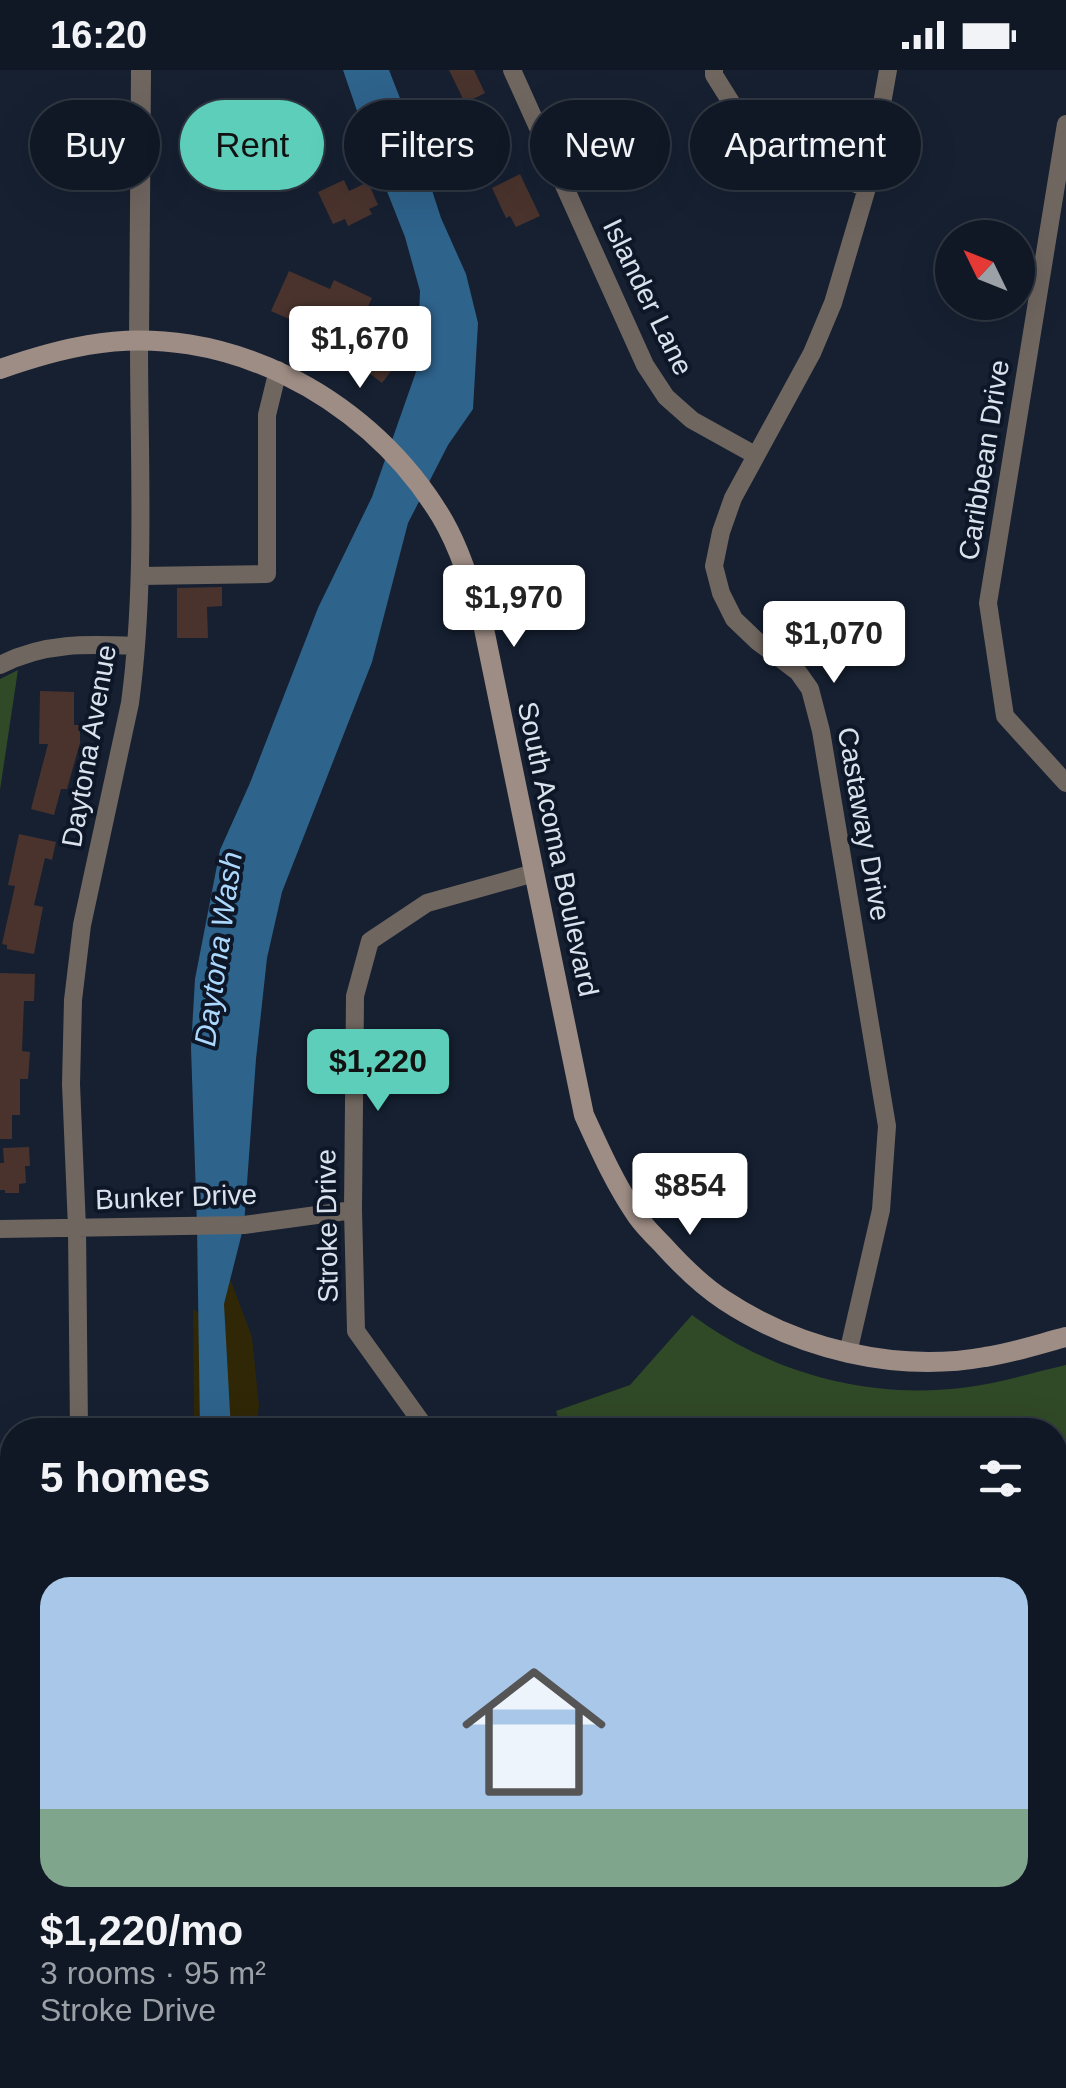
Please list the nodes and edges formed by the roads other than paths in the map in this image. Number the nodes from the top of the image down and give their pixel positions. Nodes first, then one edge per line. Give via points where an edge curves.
1 (141, 70) edge
2 (512, 70) edge
3 (714, 70) edge
4 (888, 70) edge
5 (729, 100) edge
6 (883, 100) edge
7 (1066, 124) edge
8 (866, 190) edge
9 (140, 342) junction
10 (0, 369) edge
11 (278, 370) junction
12 (755, 455) junction
13 (140, 576) junction
14 (136, 646) junction
15 (0, 666) edge
16 (1066, 783) edge
17 (534, 873) junction
18 (353, 1210) junction
19 (77, 1228) junction
20 (0, 1229) edge
21 (1066, 1337) edge
22 (848, 1353) junction
23 (79, 1418) edge
24 (418, 1418) edge

1 - 9 street, Daytona Avenue
2 - 12 street, Islander Lane via 666,398
3 - 5 street
4 - 6 street, Castaway Drive
7 - 16 street, Caribbean Drive via 988,604 1005,716
8 - 12 street, Castaway Drive via 812,353
9 - 10 main road, South Acoma Boulevard via 91,344
9 - 11 main road, South Acoma Boulevard via 224,352
9 - 13 street, Daytona Avenue
11 - 13 street via 267,415 267,574
11 - 17 main road, South Acoma Boulevard via 312,388 404,465 462,558 482,619
12 - 22 street, Castaway Drive via 733,498 714,566 734,618 810,688 886,1126 881,1210
13 - 14 street, Daytona Avenue
14 - 15 street via 43,648
14 - 19 street, Daytona Avenue via 76,971 71,1084
17 - 18 street, Stroke Drive via 427,903 370,941 355,996
17 - 22 main road, South Acoma Boulevard via 584,1115 639,1219 720,1298 766,1326
18 - 19 street, Bunker Drive via 244,1225
18 - 24 street, Stroke Drive via 356,1331
19 - 20 street, Bunker Drive
19 - 23 street, Daytona Avenue
21 - 22 main road, South Acoma Boulevard via 938,1362

